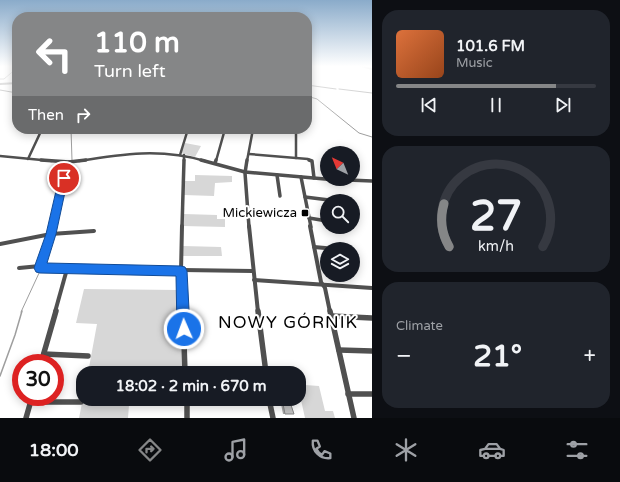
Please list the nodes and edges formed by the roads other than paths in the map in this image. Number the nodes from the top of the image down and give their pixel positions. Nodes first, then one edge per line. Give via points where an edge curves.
1 (40, 134) edge
2 (187, 134) edge
3 (224, 134) edge
4 (252, 134) edge
5 (296, 134) dead end
6 (249, 154) junction
7 (182, 155) junction
8 (0, 156) edge
9 (296, 158) junction
10 (28, 159) junction
11 (69, 162) junction
12 (215, 163) junction
13 (245, 172) junction
14 (277, 175) junction
15 (301, 177) junction
16 (314, 178) junction
17 (372, 181) edge
18 (280, 196) dead end
19 (305, 197) junction
20 (320, 199) edge
21 (309, 218) junction
22 (320, 220) edge
23 (94, 231) dead end
24 (51, 234) junction
25 (0, 244) edge
26 (314, 247) junction
27 (320, 248) edge
28 (40, 267) junction
29 (19, 268) dead end
30 (67, 269) junction
31 (181, 271) junction
32 (253, 271) junction
33 (254, 280) junction
34 (323, 285) junction
35 (372, 288) edge
36 (331, 316) junction
37 (372, 318) edge
38 (339, 350) junction
39 (372, 351) edge
40 (44, 354) edge
41 (64, 355) edge
42 (88, 356) dead end
43 (186, 366) edge
44 (265, 366) edge
45 (348, 394) junction
46 (372, 394) edge
47 (64, 401) edge
48 (76, 402) edge
49 (29, 406) edge
50 (186, 406) edge
51 (271, 406) edge
52 (26, 418) edge
53 (187, 418) edge
54 (273, 418) edge
55 (354, 418) edge

1 - 10 street
2 - 7 street
3 - 12 street
4 - 6 street
5 - 9 street
6 - 9 street
6 - 13 street
7 - 11 street via 144,152
7 - 12 street
7 - 31 street
8 - 10 street
9 - 16 street via 311,160
10 - 11 street
11 - 24 street
12 - 13 street
13 - 14 street
13 - 32 street
14 - 15 street
14 - 18 street
15 - 16 street
15 - 19 street
16 - 17 street
19 - 20 street
19 - 21 street
21 - 22 street
21 - 26 street
23 - 24 street
24 - 25 street
24 - 28 street
26 - 27 street
26 - 34 street
28 - 29 street
28 - 30 street
30 - 31 street
30 - 40 street
31 - 32 street
31 - 43 street
32 - 33 street
33 - 34 street
33 - 44 street
34 - 35 street
34 - 36 street
36 - 37 street
36 - 38 street
38 - 39 street
38 - 45 street
41 - 42 street
45 - 46 street
45 - 55 street
47 - 48 street
49 - 52 street
50 - 53 street
51 - 54 street

